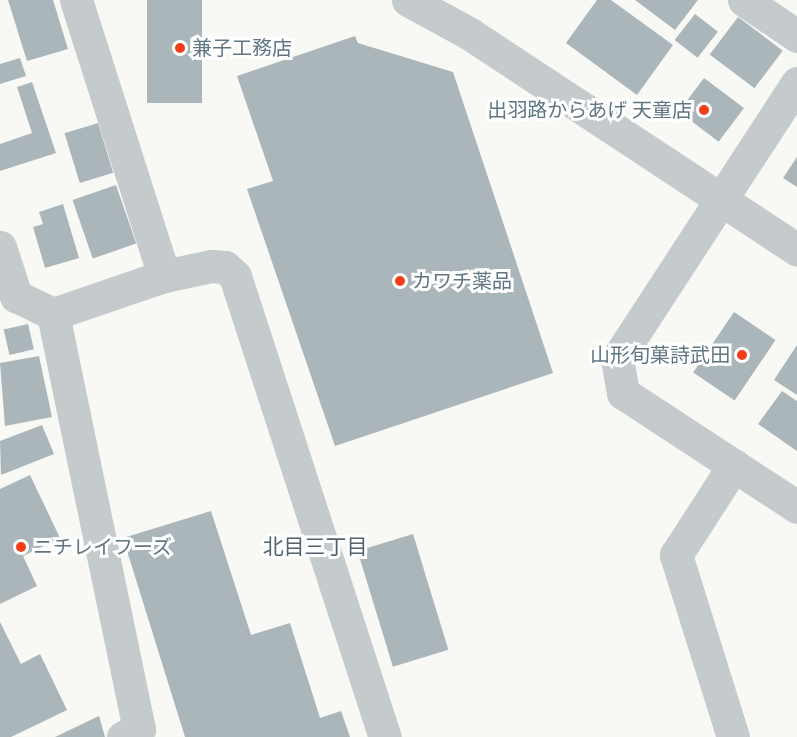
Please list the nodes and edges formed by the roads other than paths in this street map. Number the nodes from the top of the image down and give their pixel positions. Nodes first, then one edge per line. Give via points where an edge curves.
1 (76, 0) edge
2 (408, 0) edge
3 (744, 0) edge
4 (797, 36) edge
5 (797, 83) edge
6 (720, 200) junction
7 (0, 248) edge
8 (797, 250) edge
9 (164, 276) junction
10 (53, 314) junction
11 (734, 465) junction
12 (797, 507) edge
13 (123, 737) edge
14 (385, 737) edge
15 (733, 737) edge

1 - 9 street
2 - 6 street via 470,34
3 - 4 street
5 - 6 street
6 - 8 street
6 - 11 street via 617,359 623,393
7 - 10 street via 16,297
9 - 10 street
9 - 14 street via 211,266 225,267 235,276
10 - 13 street via 139,729
11 - 12 street
11 - 15 street via 676,555

